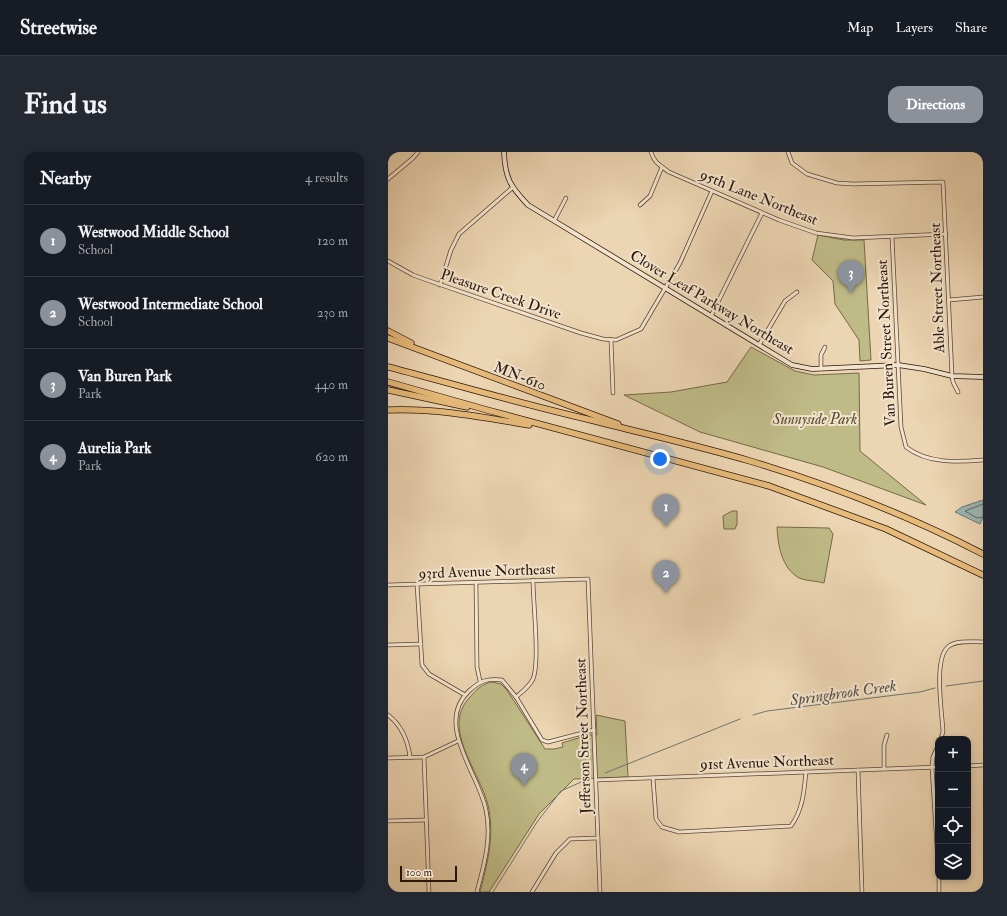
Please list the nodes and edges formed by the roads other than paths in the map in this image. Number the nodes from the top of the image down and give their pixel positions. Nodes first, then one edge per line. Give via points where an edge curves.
1 (418, 152) edge
2 (504, 152) edge
3 (651, 152) edge
4 (788, 152) edge
5 (662, 167) junction
6 (388, 179) edge
7 (859, 179) dead end
8 (865, 183) junction
9 (512, 188) junction
10 (712, 191) junction
11 (566, 198) dead end
12 (640, 205) dead end
13 (762, 213) junction
14 (554, 220) junction
15 (946, 234) junction
16 (892, 237) junction
17 (388, 260) edge
18 (440, 285) junction
19 (664, 288) junction
20 (797, 292) dead end
21 (983, 297) edge
22 (949, 300) junction
23 (711, 316) junction
24 (388, 331) edge
25 (388, 338) edge
26 (611, 340) junction
27 (759, 345) junction
28 (825, 347) dead end
29 (429, 353) junction
30 (898, 366) junction
31 (388, 367) edge
32 (820, 369) junction
33 (952, 376) junction
34 (983, 377) edge
35 (388, 382) edge
36 (388, 390) edge
37 (958, 392) dead end
38 (612, 393) dead end
39 (388, 410) edge
40 (487, 410) junction
41 (567, 432) junction
42 (645, 433) junction
43 (983, 460) edge
44 (983, 554) edge
45 (983, 575) edge
46 (588, 579) joint
47 (532, 580) junction
48 (417, 584) junction
49 (476, 584) junction
50 (388, 585) edge
51 (983, 642) edge
52 (421, 644) junction
53 (388, 645) edge
54 (480, 681) junction
55 (465, 695) junction
56 (516, 697) junction
57 (388, 715) edge
58 (594, 730) junction
59 (887, 735) dead end
60 (942, 736) edge
61 (458, 742) junction
62 (935, 753) edge
63 (410, 757) junction
64 (424, 757) junction
65 (388, 758) edge
66 (983, 765) edge
67 (971, 766) edge
68 (932, 767) junction
69 (884, 769) junction
70 (858, 770) junction
71 (806, 772) junction
72 (653, 778) junction
73 (596, 780) junction
74 (426, 820) junction
75 (388, 821) edge
76 (598, 838) junction
77 (937, 844) edge
78 (939, 880) edge
79 (429, 892) edge
80 (477, 892) edge
81 (532, 892) edge
82 (600, 892) edge
83 (862, 892) edge
84 (939, 892) edge

1 - 6 street
2 - 9 street, Clover Leaf Parkway Northeast via 505,170
3 - 5 street
4 - 8 street via 792,163 807,174 837,183
5 - 10 street, 95th Lane Northeast
5 - 12 street via 650,196
7 - 8 street
8 - 15 street, Able Street Northeast via 943,182
9 - 14 street, Clover Leaf Parkway Northeast via 528,205
9 - 18 street via 459,234
10 - 13 street, 95th Lane Northeast
10 - 19 street via 680,263
11 - 14 street
13 - 16 street, 95th Lane Northeast via 816,233 837,237
13 - 23 street
14 - 19 street, Clover Leaf Parkway Northeast
15 - 16 street, 95th Lane Northeast
15 - 22 street, Able Street Northeast
16 - 30 street, Van Buren Street Northeast
17 - 18 street, Pleasure Creek Drive via 413,275
18 - 26 street, Pleasure Creek Drive via 581,333
19 - 23 street, Clover Leaf Parkway Northeast
19 - 26 street via 640,329 625,337
20 - 27 street via 785,301
21 - 22 street
22 - 33 street, Able Street Northeast
23 - 27 street, Clover Leaf Parkway Northeast
24 - 29 highway
25 - 29 highway, MN-610
26 - 38 street
27 - 32 street, Clover Leaf Parkway Northeast via 792,364
28 - 32 street
29 - 42 highway, MN-610
30 - 32 street, Clover Leaf Parkway Northeast
30 - 33 street, Clover Leaf Parkway Northeast
30 - 43 street, Van Buren Street Northeast via 901,427 906,448 936,460
31 - 42 highway
33 - 34 street, Clover Leaf Parkway Northeast
33 - 37 street, Able Street Northeast
35 - 40 highway
36 - 40 highway
39 - 41 highway via 471,415
40 - 41 highway
41 - 45 highway via 769,486 886,528
42 - 44 highway via 749,461 852,495 886,508
46 - 47 street, 93rd Avenue Northeast
46 - 58 street, Jefferson Street Northeast
47 - 49 street, 93rd Avenue Northeast
47 - 56 street via 536,662 533,679
48 - 49 street, 93rd Avenue Northeast
48 - 50 street, 93rd Avenue Northeast
48 - 52 street
49 - 54 street via 477,667
51 - 60 street via 954,643 942,653
52 - 53 street
52 - 55 street via 422,665 429,674
54 - 55 street
54 - 56 street via 490,678 502,680
55 - 61 street via 458,708 455,723
56 - 58 street via 542,740 548,742
57 - 63 street via 397,722 409,748
58 - 73 street, Jefferson Street Northeast
59 - 69 street via 884,745
61 - 64 street
61 - 80 street via 486,810 488,838
62 - 68 street
63 - 64 street
63 - 65 street
64 - 74 street
66 - 67 street
68 - 69 street, 91st Avenue Northeast
68 - 77 street
69 - 70 street, 91st Avenue Northeast
70 - 71 street, 91st Avenue Northeast
70 - 83 street
71 - 72 street, 91st Avenue Northeast
71 - 72 street via 804,798 798,817 791,826 679,832 662,827 656,819
72 - 73 street, 91st Avenue Northeast
73 - 76 street, Jefferson Street Northeast
74 - 75 street
74 - 79 street
76 - 81 street via 570,839 556,853
76 - 82 street, Jefferson Street Northeast
78 - 84 street

